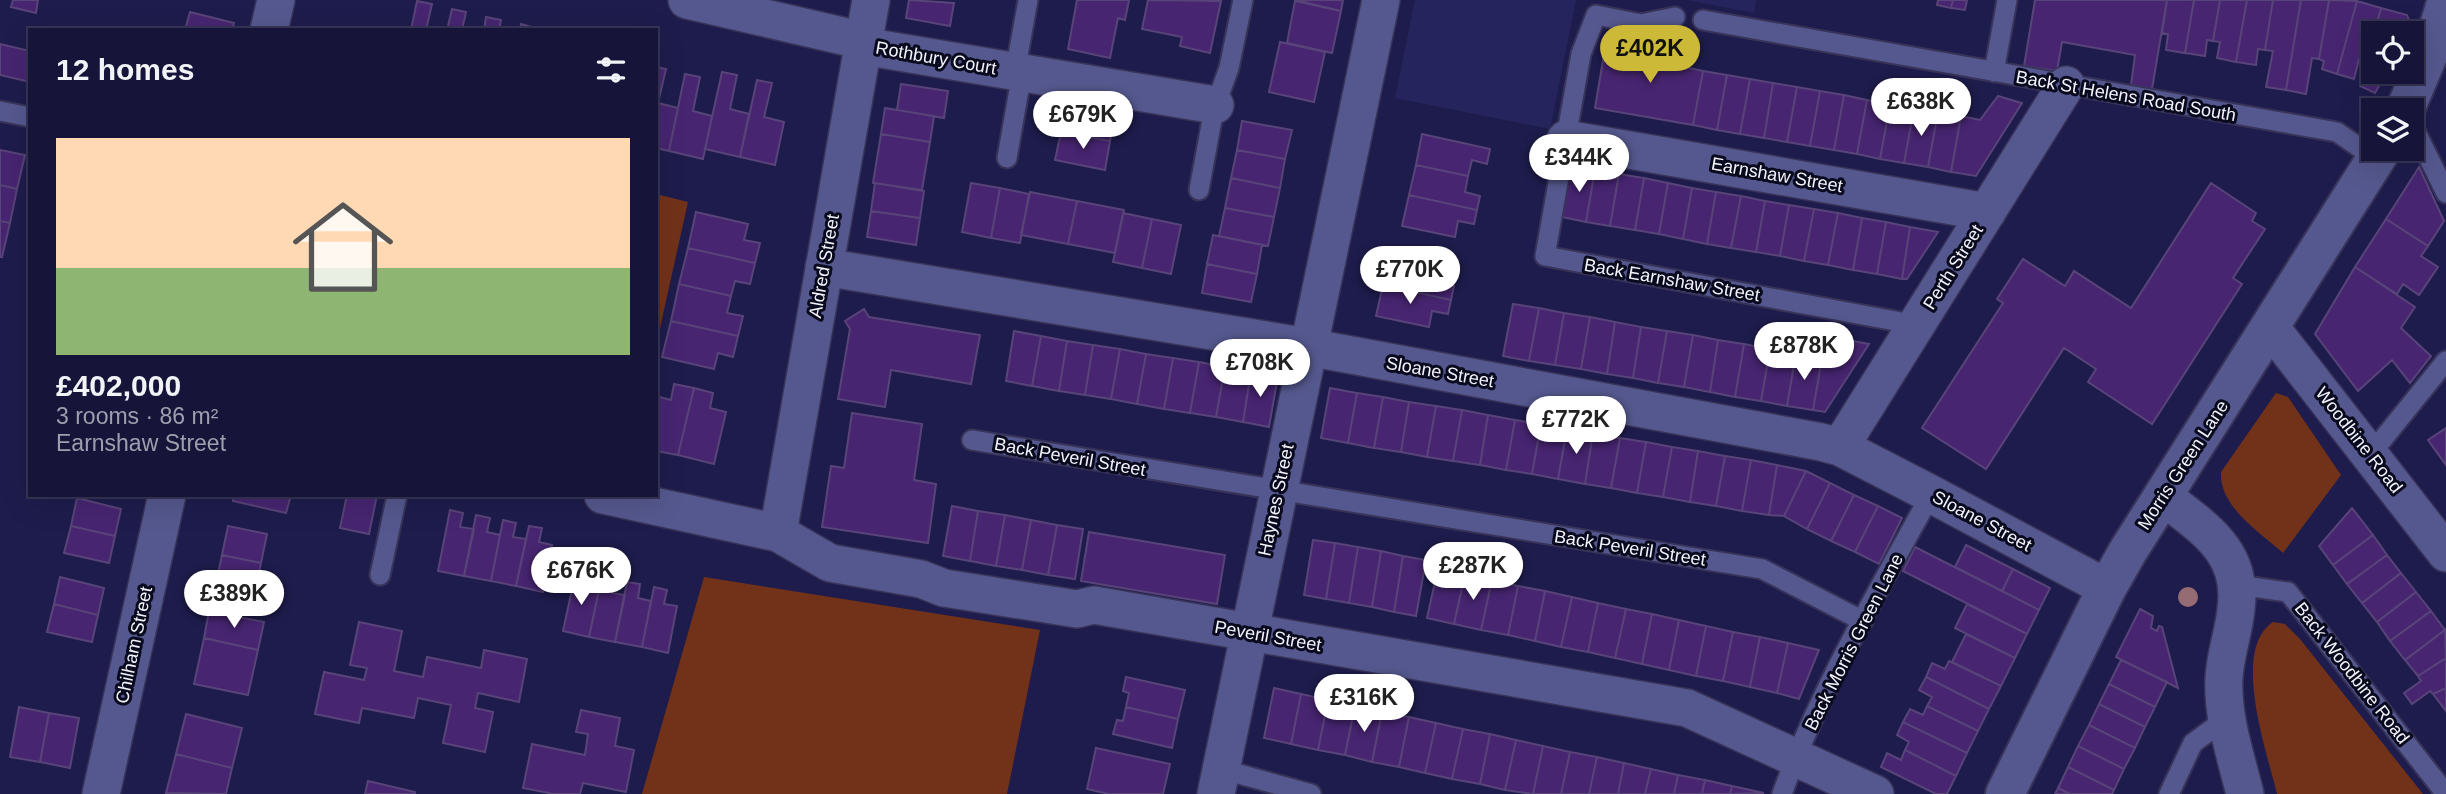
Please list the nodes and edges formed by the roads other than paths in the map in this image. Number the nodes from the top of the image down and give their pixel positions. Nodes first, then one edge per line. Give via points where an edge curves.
1 (276, 0) edge
2 (687, 0) edge
3 (871, 0) edge
4 (1028, 0) edge
5 (1243, 0) edge
6 (1381, 0) edge
7 (2007, 0) edge
8 (2446, 3) edge
9 (1675, 16) dead end
10 (1703, 20) dead end
11 (270, 28) edge
12 (863, 43) junction
13 (1018, 72) junction
14 (1994, 72) junction
15 (2066, 85) junction
16 (2410, 98) edge
17 (1215, 106) junction
18 (0, 111) edge
19 (28, 117) edge
20 (1566, 139) junction
21 (2361, 145) edge
22 (2424, 148) edge
23 (1007, 158) dead end
24 (2375, 161) edge
25 (1199, 190) dead end
26 (2446, 193) edge
27 (1987, 212) junction
28 (824, 267) junction
29 (1917, 325) junction
30 (2271, 328) junction
31 (1308, 347) junction
32 (2446, 361) edge
33 (972, 440) dead end
34 (1840, 447) junction
35 (2370, 455) junction
36 (1277, 492) junction
37 (1931, 494) junction
38 (2163, 496) junction
39 (167, 497) edge
40 (397, 497) edge
41 (612, 497) edge
42 (778, 533) junction
43 (2446, 553) edge
44 (380, 575) dead end
45 (2238, 585) junction
46 (2107, 588) junction
47 (1863, 621) junction
48 (1248, 633) junction
49 (2227, 718) junction
50 (1796, 756) junction
51 (1218, 781) edge
52 (100, 794) edge
53 (1311, 794) edge
54 (1782, 794) edge
55 (1875, 794) edge
56 (2005, 794) edge
57 (2169, 794) edge
58 (2245, 794) edge
59 (2446, 794) edge

1 - 11 street
2 - 12 street, Rothbury Court
3 - 12 street, Aldred Street
4 - 13 lane
5 - 17 lane via 1229,68
6 - 31 street, Haynes Street
7 - 14 lane
8 - 16 street
9 - 20 lane via 1641,24 1596,15 1581,54
10 - 14 lane, Back St Helens Road South
12 - 13 street, Rothbury Court
12 - 28 street, Aldred Street
13 - 17 street, Rothbury Court
13 - 23 lane
14 - 15 lane, Back St Helens Road South
15 - 21 lane, Back St Helens Road South via 2337,132
15 - 27 street, Perth Street
17 - 25 lane
18 - 19 lane
20 - 27 street, Earnshaw Street
20 - 29 lane, Back Earnshaw Street via 1545,256
22 - 26 lane
24 - 30 street, Morris Green Lane
27 - 29 street, Perth Street
28 - 31 street, Sloane Street
28 - 42 street, Aldred Street
29 - 34 street, Perth Street
30 - 35 street, Woodbine Road
30 - 38 street, Morris Green Lane
31 - 34 street, Sloane Street
31 - 36 street, Haynes Street
32 - 35 lane
33 - 36 lane, Back Peveril Street
34 - 37 street, Sloane Street
35 - 43 street, Woodbine Road
36 - 47 lane, Back Peveril Street via 1762,569
36 - 48 street, Haynes Street
37 - 46 street, Sloane Street
37 - 47 lane, Back Morris Green Lane
38 - 45 street via 2214,537 2229,557
38 - 46 street, Morris Green Lane
39 - 52 street, Chilham Street
40 - 44 lane
41 - 42 street, Peveril Street
42 - 48 street, Peveril Street via 830,563 921,579 944,588 1077,610 1094,605
45 - 49 street via 2224,677
45 - 59 lane, Back Woodbine Road via 2288,592
46 - 56 street, Morris Green Lane
47 - 50 lane, Back Morris Green Lane
48 - 50 street, Peveril Street via 1687,708
48 - 51 street, Haynes Street
49 - 57 lane via 2193,743
49 - 58 street
50 - 54 lane, Back Morris Green Lane
50 - 55 street, Peveril Street
51 - 53 lane

